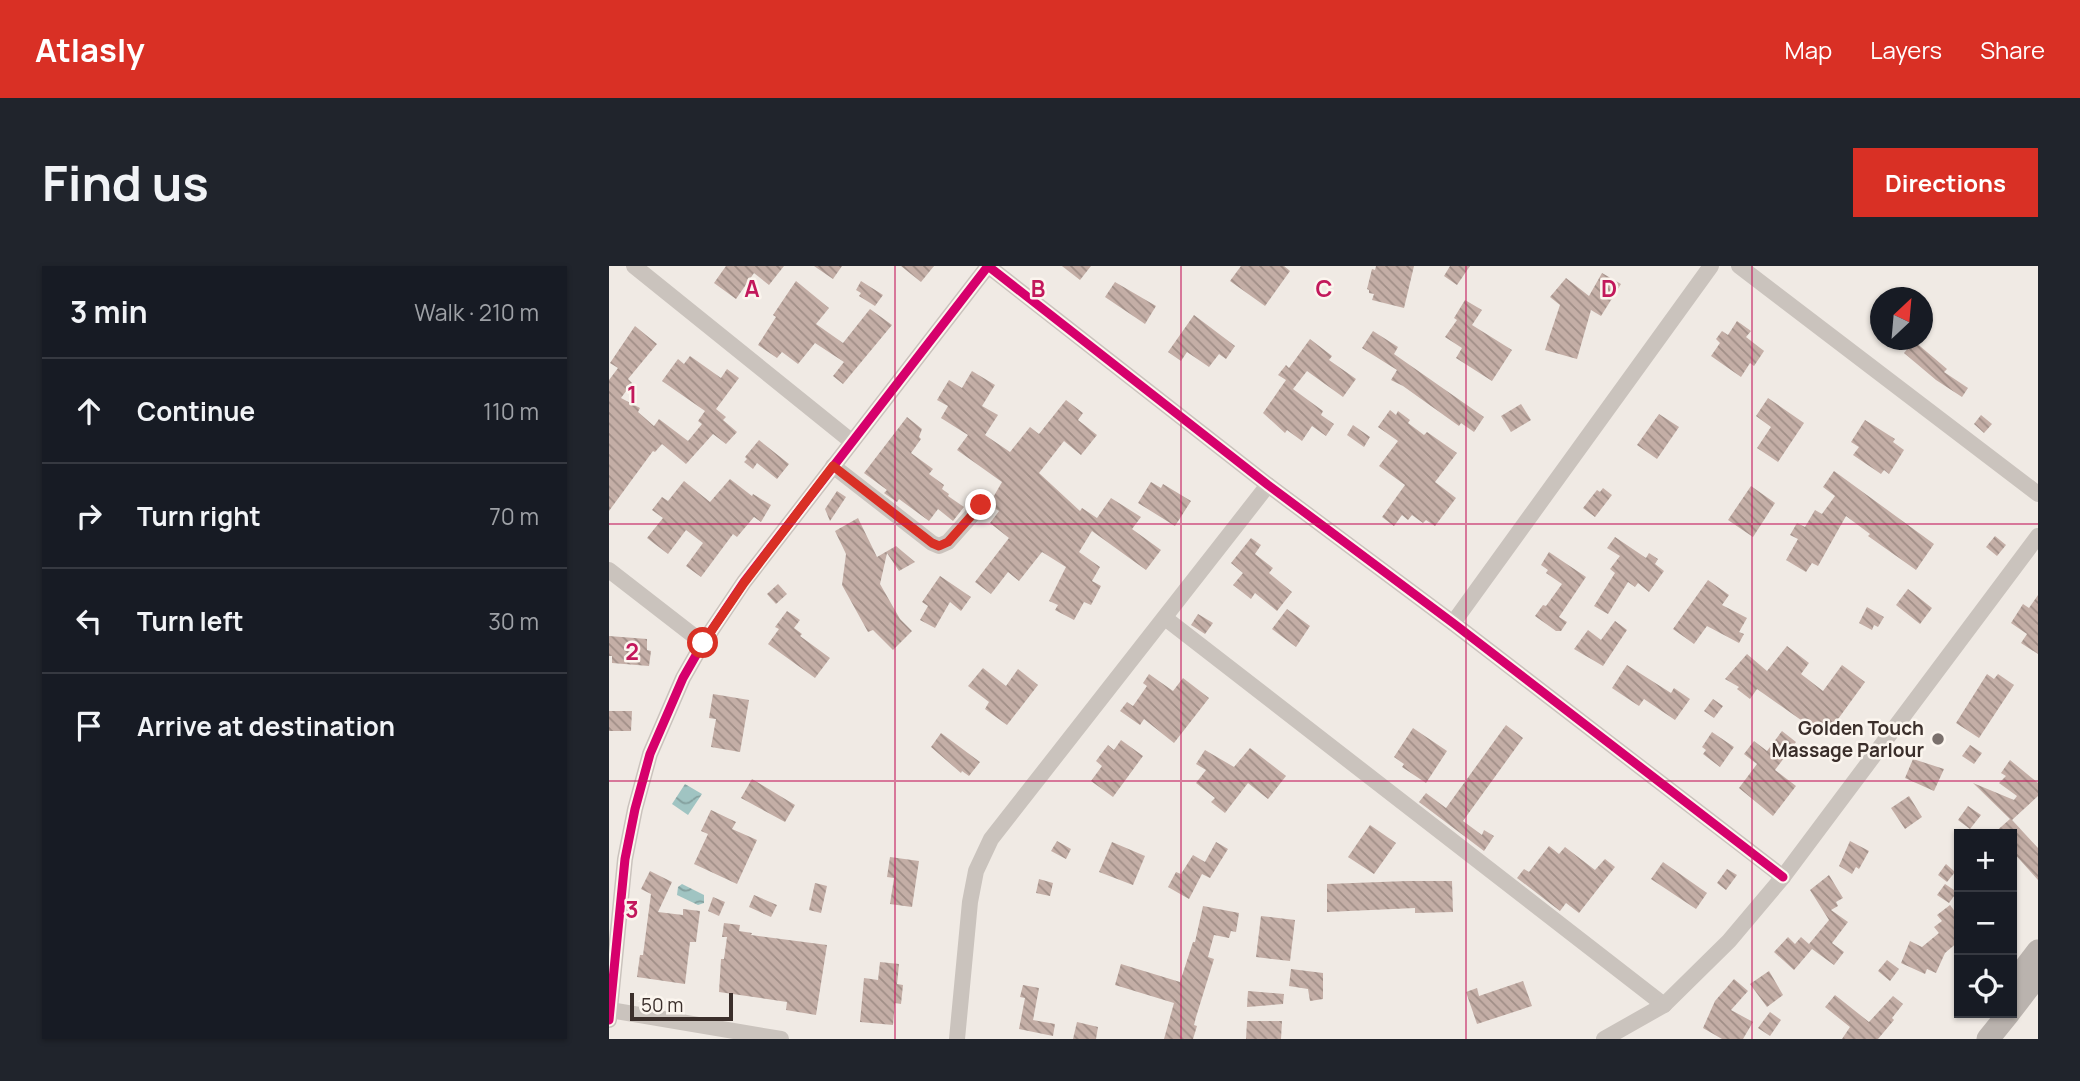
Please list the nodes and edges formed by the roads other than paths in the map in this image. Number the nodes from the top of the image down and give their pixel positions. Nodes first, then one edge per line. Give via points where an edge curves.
1 (634, 266) edge
2 (1711, 266) edge
3 (1739, 266) edge
4 (851, 441) junction
5 (833, 466) junction
6 (1268, 485) junction
7 (2038, 494) edge
8 (981, 505) dead end
9 (2038, 536) edge
10 (609, 570) edge
11 (1164, 618) junction
12 (1453, 623) junction
13 (703, 643) junction
14 (1783, 877) junction
15 (2038, 951) edge
16 (2038, 975) edge
17 (2017, 978) edge
18 (2017, 1002) edge
19 (1664, 1005) junction
20 (610, 1010) edge
21 (1987, 1018) edge
22 (2004, 1018) edge
23 (609, 1020) edge
24 (781, 1039) edge
25 (957, 1039) edge
26 (1604, 1039) edge
27 (1971, 1039) edge
28 (1988, 1039) edge

1 - 4 street
2 - 12 street
3 - 7 street
4 - 5 street
4 - 6 street via 988,266
5 - 8 street via 939,546
5 - 13 street
6 - 11 street
6 - 12 street
9 - 14 street
10 - 13 street
11 - 19 street
11 - 25 street via 992,839 977,871 970,902
12 - 14 street
13 - 20 street via 664,718 635,808 625,859
14 - 19 street via 1729,941
15 - 17 main road
16 - 18 main road
19 - 26 street
20 - 23 street
20 - 24 street
21 - 27 main road
22 - 28 main road

